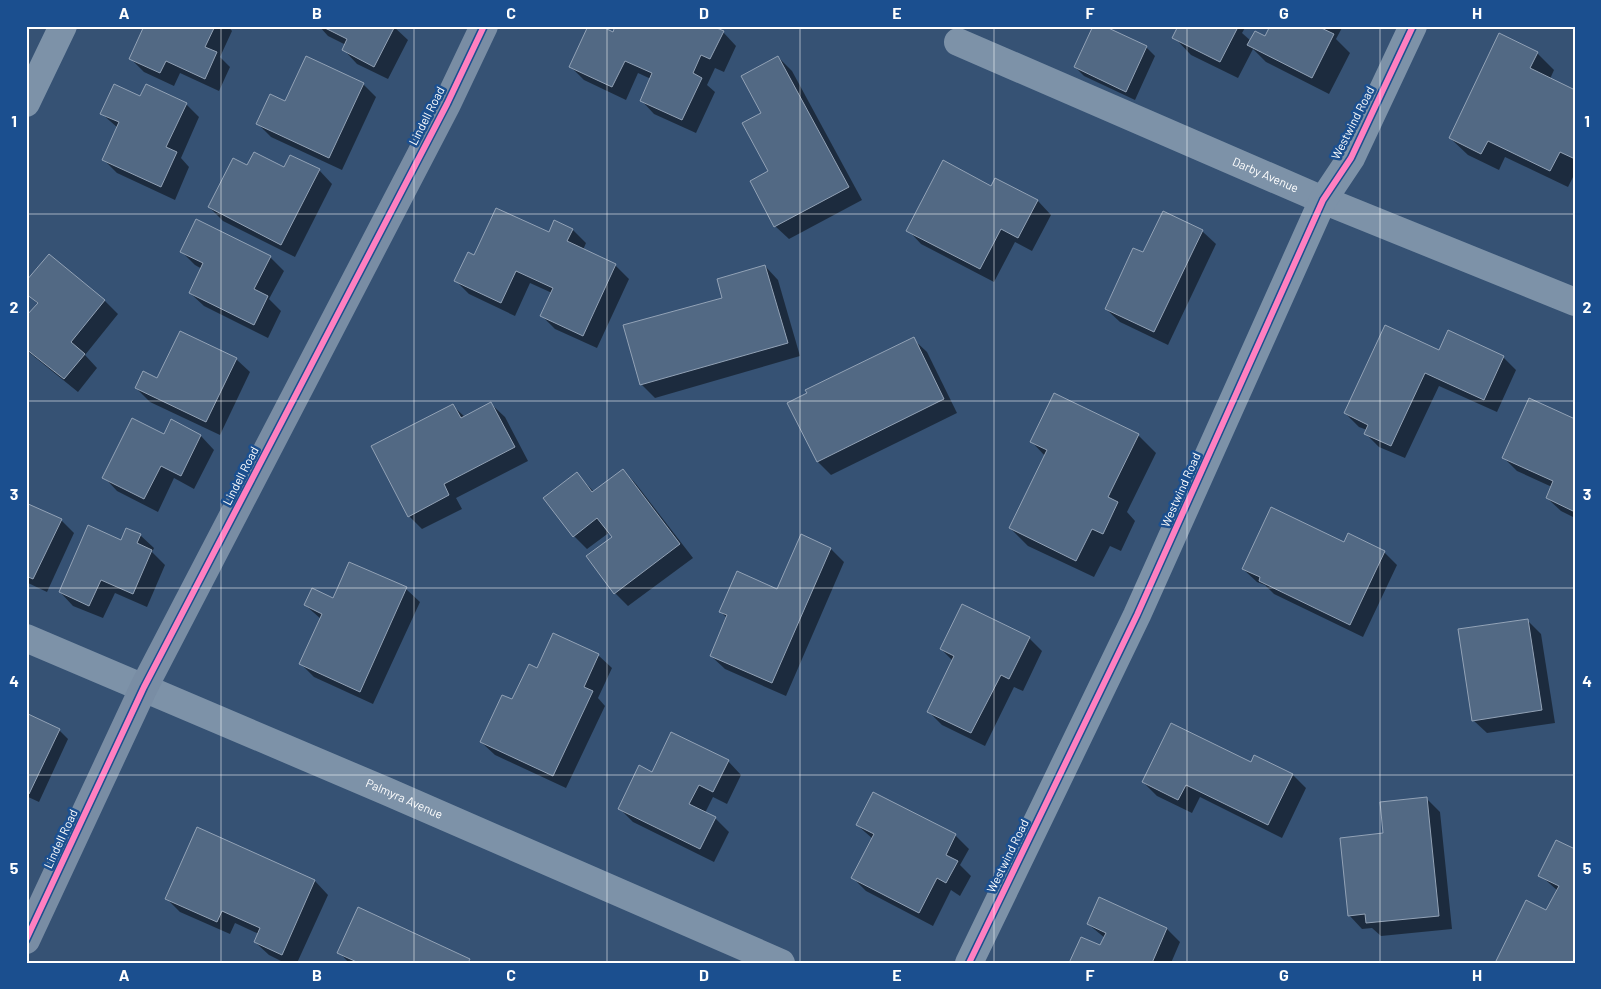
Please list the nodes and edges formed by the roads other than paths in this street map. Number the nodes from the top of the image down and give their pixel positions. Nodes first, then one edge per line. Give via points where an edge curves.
1 (63, 26) edge
2 (484, 26) edge
3 (1413, 26) edge
4 (958, 42) dead end
5 (26, 103) edge
6 (1322, 200) junction
7 (1575, 302) edge
8 (26, 638) edge
9 (144, 688) junction
10 (26, 940) edge
11 (781, 963) edge
12 (969, 963) edge

1 - 5 street
2 - 9 street, Lindell Road via 447,104
3 - 6 street, Westwind Road via 1351,158
4 - 6 street, Darby Avenue
6 - 7 street, Darby Avenue
6 - 12 street, Westwind Road via 1137,615
8 - 9 street, Palmyra Avenue
9 - 10 street, Lindell Road
9 - 11 street, Palmyra Avenue

